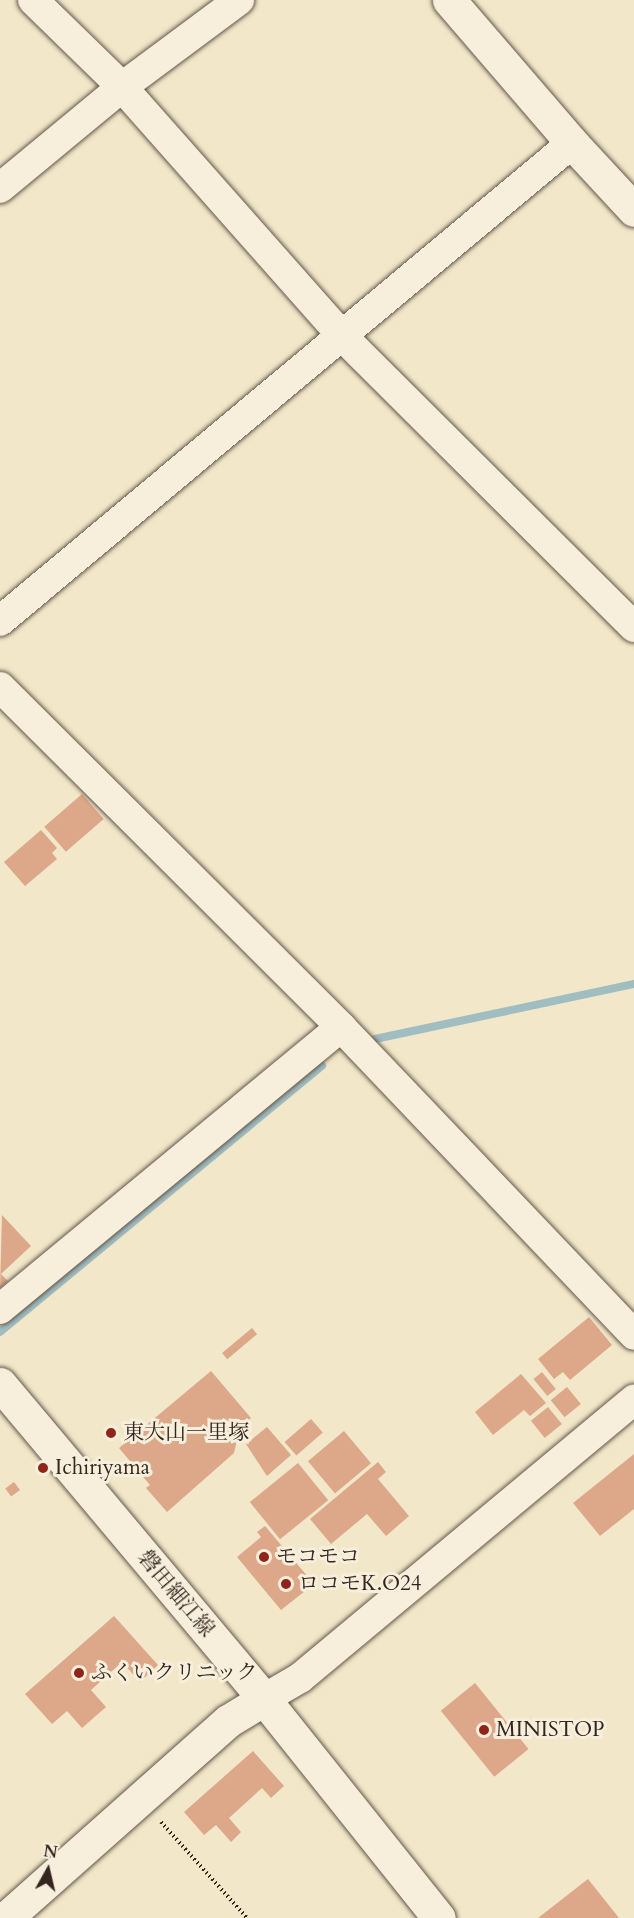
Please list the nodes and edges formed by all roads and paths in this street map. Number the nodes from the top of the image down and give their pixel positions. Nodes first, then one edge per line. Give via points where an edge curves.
1 (33, 0) edge
2 (239, 0) edge
3 (449, 0) edge
4 (122, 87) junction
5 (572, 144) junction
6 (0, 188) edge
7 (634, 210) edge
8 (343, 337) junction
9 (0, 621) edge
10 (634, 627) edge
11 (0, 687) edge
12 (341, 1027) junction
13 (0, 1309) edge
14 (634, 1335) edge
15 (0, 1384) edge
16 (634, 1400) edge
17 (264, 1700) junction
18 (140, 1799) junction
19 (6, 1918) edge
20 (247, 1918) edge
21 (439, 1918) edge

1 - 4 street
2 - 4 street
3 - 5 main road
4 - 6 street
4 - 8 street
5 - 7 main road
5 - 8 street
8 - 9 street
8 - 10 street
11 - 12 street
12 - 13 street
12 - 14 street
15 - 17 main road, 磐田細江線
16 - 17 street via 300,1678
17 - 18 main road via 228,1721
17 - 21 main road, 磐田細江線
18 - 19 main road
18 - 20 path

